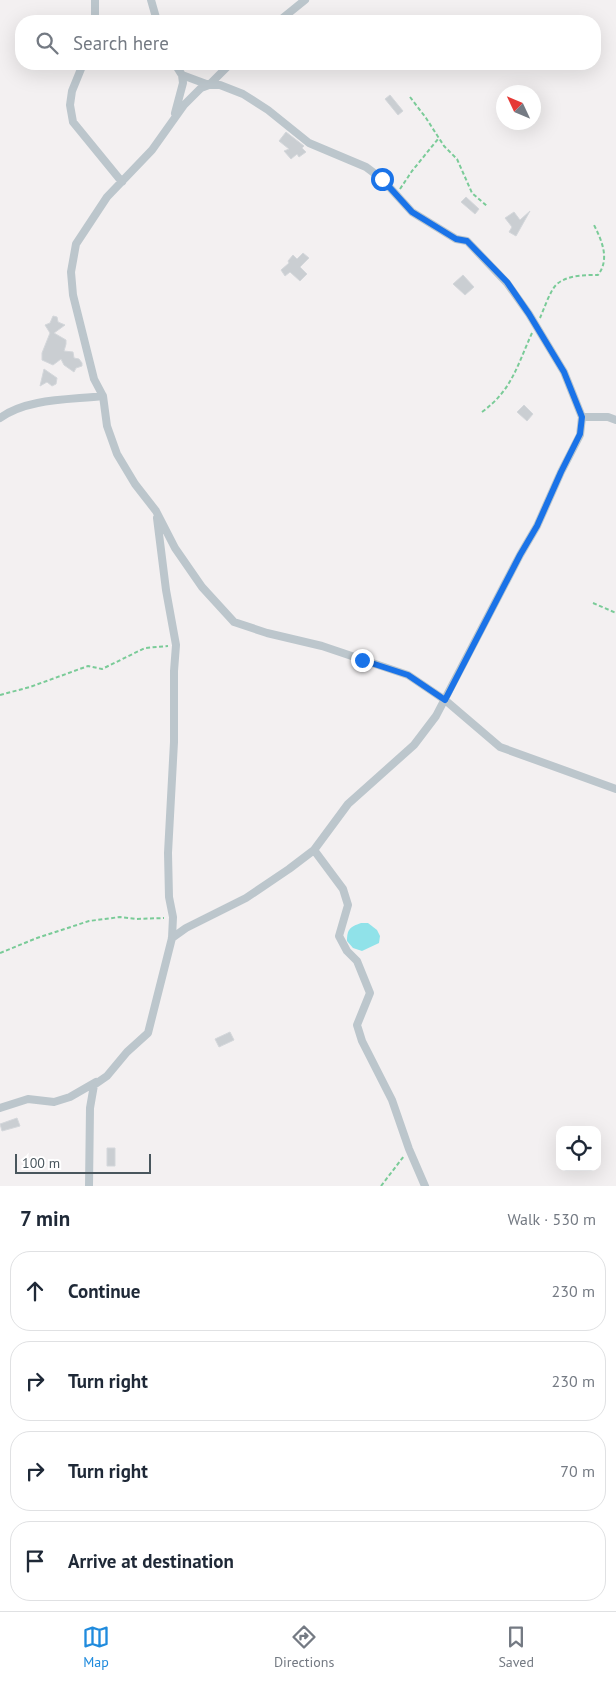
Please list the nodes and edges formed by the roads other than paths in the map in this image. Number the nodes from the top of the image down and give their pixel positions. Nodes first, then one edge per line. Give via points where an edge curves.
1 (95, 0) edge
2 (151, 0) edge
3 (305, 0) edge
4 (96, 15) edge
5 (155, 15) edge
6 (286, 15) edge
7 (81, 70) edge
8 (179, 70) edge
9 (224, 70) edge
10 (182, 75) junction
11 (209, 85) junction
12 (172, 120) junction
13 (122, 182) junction
14 (103, 396) junction
15 (582, 417) junction
16 (0, 418) edge
17 (616, 420) edge
18 (156, 511) junction
19 (445, 700) junction
20 (616, 789) edge
21 (314, 850) junction
22 (172, 938) junction
23 (107, 1076) junction
24 (0, 1108) edge
25 (89, 1186) edge
26 (425, 1186) edge

1 - 4 street
2 - 5 street
3 - 6 street
7 - 13 street via 72,91 73,122
8 - 10 street
9 - 11 street
10 - 11 street
10 - 12 street via 184,83
11 - 12 street via 192,96
11 - 15 street via 220,85 243,94 309,143 366,167 382,179 412,212 456,239 467,241 507,282 536,326 564,372
12 - 13 street via 152,150
13 - 14 street via 107,197 76,244 71,272 94,379
14 - 16 street via 29,404
14 - 18 street via 107,426 117,454
15 - 17 street
15 - 19 street via 580,434 540,519
18 - 19 street via 180,555 234,622 322,646 408,675
18 - 22 street via 176,645 168,853
19 - 20 street via 500,747
19 - 21 street via 414,745 348,804
21 - 22 street via 246,898
21 - 26 street via 343,889 348,906 339,936 357,961 370,992 357,1025 392,1100
22 - 23 street via 148,1032
23 - 24 street via 70,1098 54,1102 28,1099
23 - 25 street via 94,1085 90,1108

